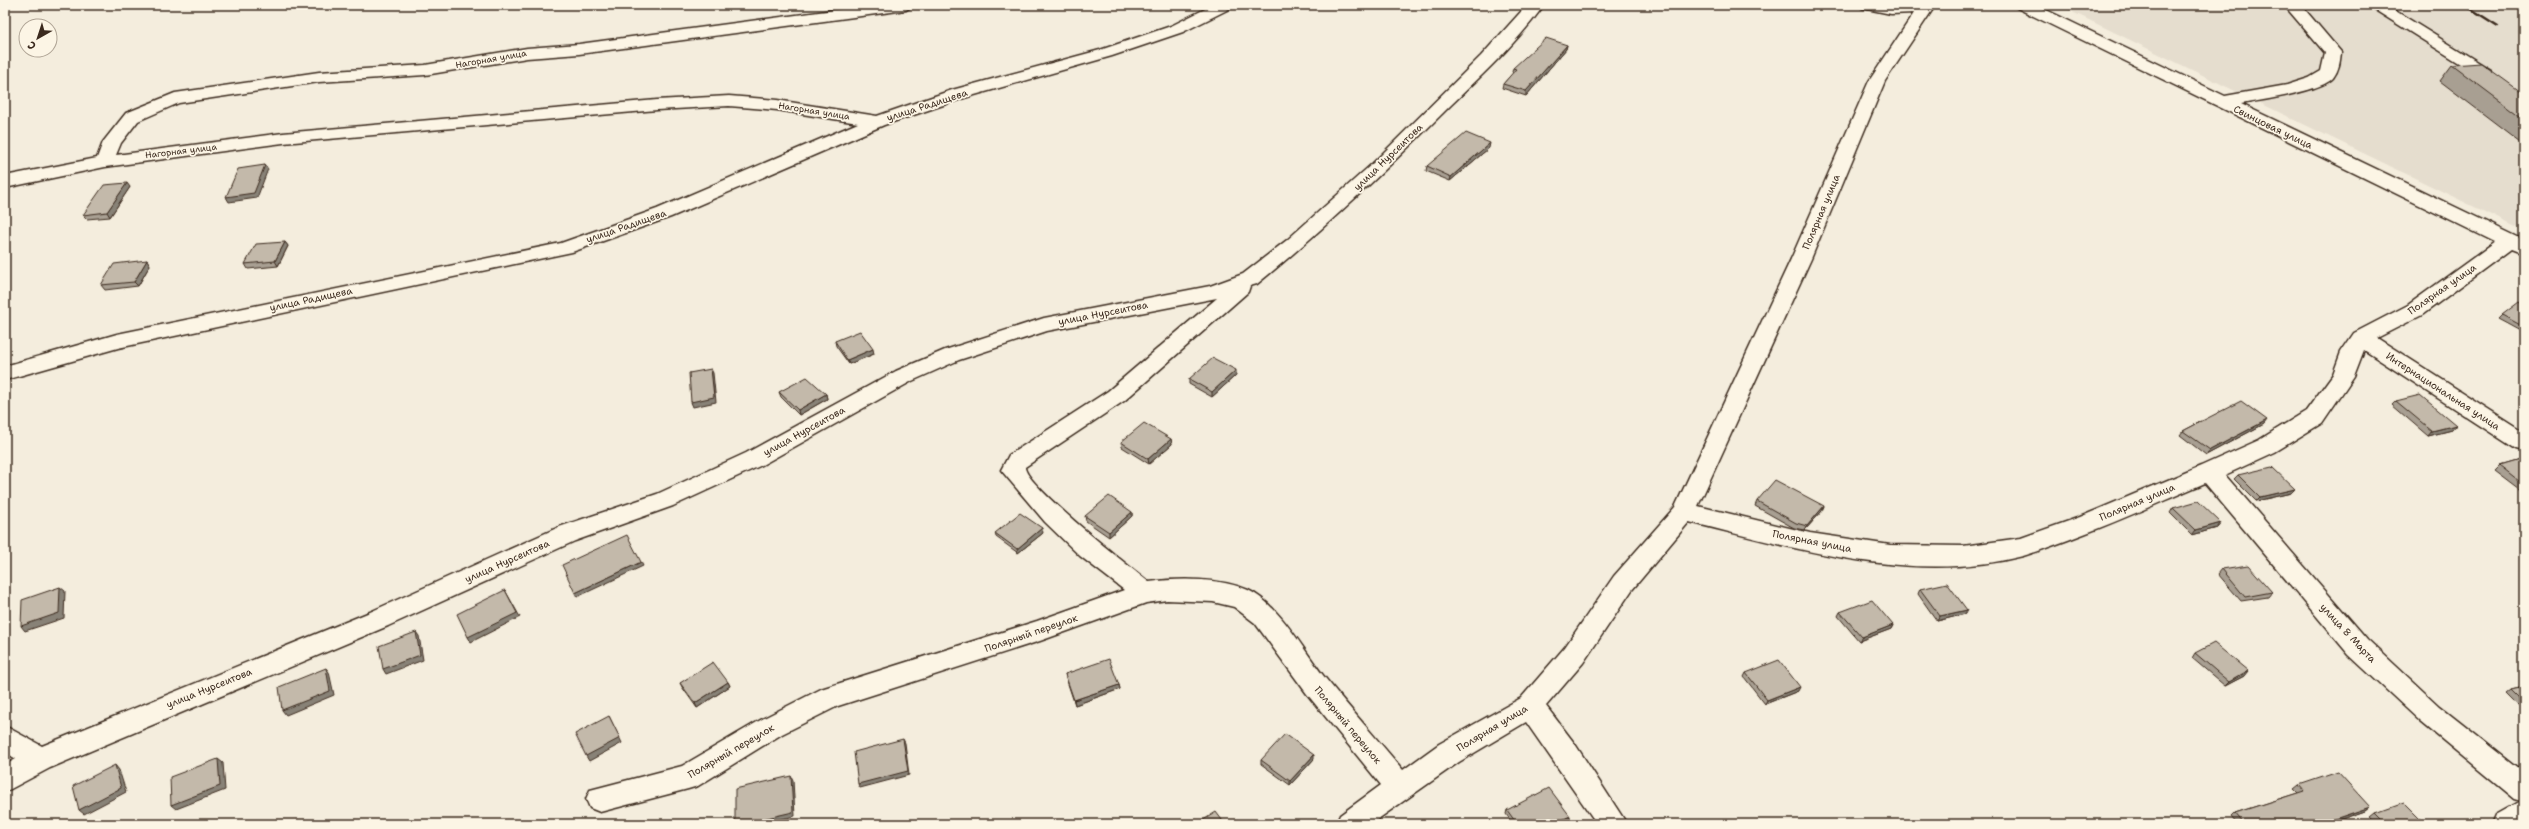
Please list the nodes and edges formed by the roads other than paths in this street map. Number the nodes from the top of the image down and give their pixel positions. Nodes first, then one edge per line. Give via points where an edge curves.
1 (906, 5) edge
2 (1225, 5) edge
3 (1536, 5) edge
4 (1868, 5) edge
5 (1929, 5) edge
6 (2023, 5) edge
7 (2292, 5) edge
8 (2375, 5) edge
9 (2483, 70) edge
10 (2222, 102) junction
11 (878, 121) junction
12 (105, 162) junction
13 (5, 182) edge
14 (2517, 244) edge
15 (1250, 279) junction
16 (2361, 338) junction
17 (5, 373) edge
18 (2524, 443) edge
19 (2209, 472) junction
20 (1684, 512) junction
21 (1144, 593) junction
22 (1530, 706) junction
23 (5, 738) edge
24 (40, 759) junction
25 (5, 780) edge
26 (1400, 788) junction
27 (2524, 790) edge
28 (600, 799) dead end
29 (2524, 812) edge
30 (1350, 824) edge
31 (1613, 824) edge
32 (2506, 824) edge

1 - 12 street, Нагорная улица via 579,49 527,53 425,70 319,77 175,98 132,117 112,142
2 - 11 street, улица Радищева via 1177,29 1106,53 958,94
3 - 15 street, улица Нурсеитова via 1487,60 1379,167 1294,244
4 - 5 street via 1888,10 1911,10
5 - 20 street, Полярная улица via 1877,81 1801,259
6 - 10 street, Свинцовая улица
7 - 10 street via 2333,52 2332,67 2324,77 2289,89
8 - 9 street
10 - 14 street, Свинцовая улица
11 - 12 street, Нагорная улица via 777,105 729,101 290,137
11 - 17 street, улица Радищева via 664,214 565,248 117,341
12 - 13 street, Нагорная улица
14 - 16 street, Полярная улица via 2415,310
15 - 21 street via 1116,396 1017,461 1012,470 1053,516
15 - 24 street, улица Нурсеитова via 1213,292 1044,325 952,355 904,376 754,459 665,500 567,534 379,619
16 - 18 street, Интернациональная улица
16 - 19 street, Полярная улица via 2352,352 2343,376 2314,417 2267,446
19 - 20 street, Полярная улица via 2088,523 2022,547 1963,556 1890,555 1818,543
19 - 27 street, улица 8 Марта via 2358,647 2430,714
20 - 22 street, Полярная улица via 1623,583 1574,655
21 - 26 street, Полярный переулок via 1167,590 1213,592 1241,598 1264,616 1316,686
21 - 28 street, Полярный переулок via 1040,631 830,697 773,726 688,777
22 - 26 street, Полярная улица via 1449,753
22 - 31 street
23 - 24 street
24 - 25 street, улица Нурсеитова
26 - 30 street, Полярная улица
29 - 32 street

